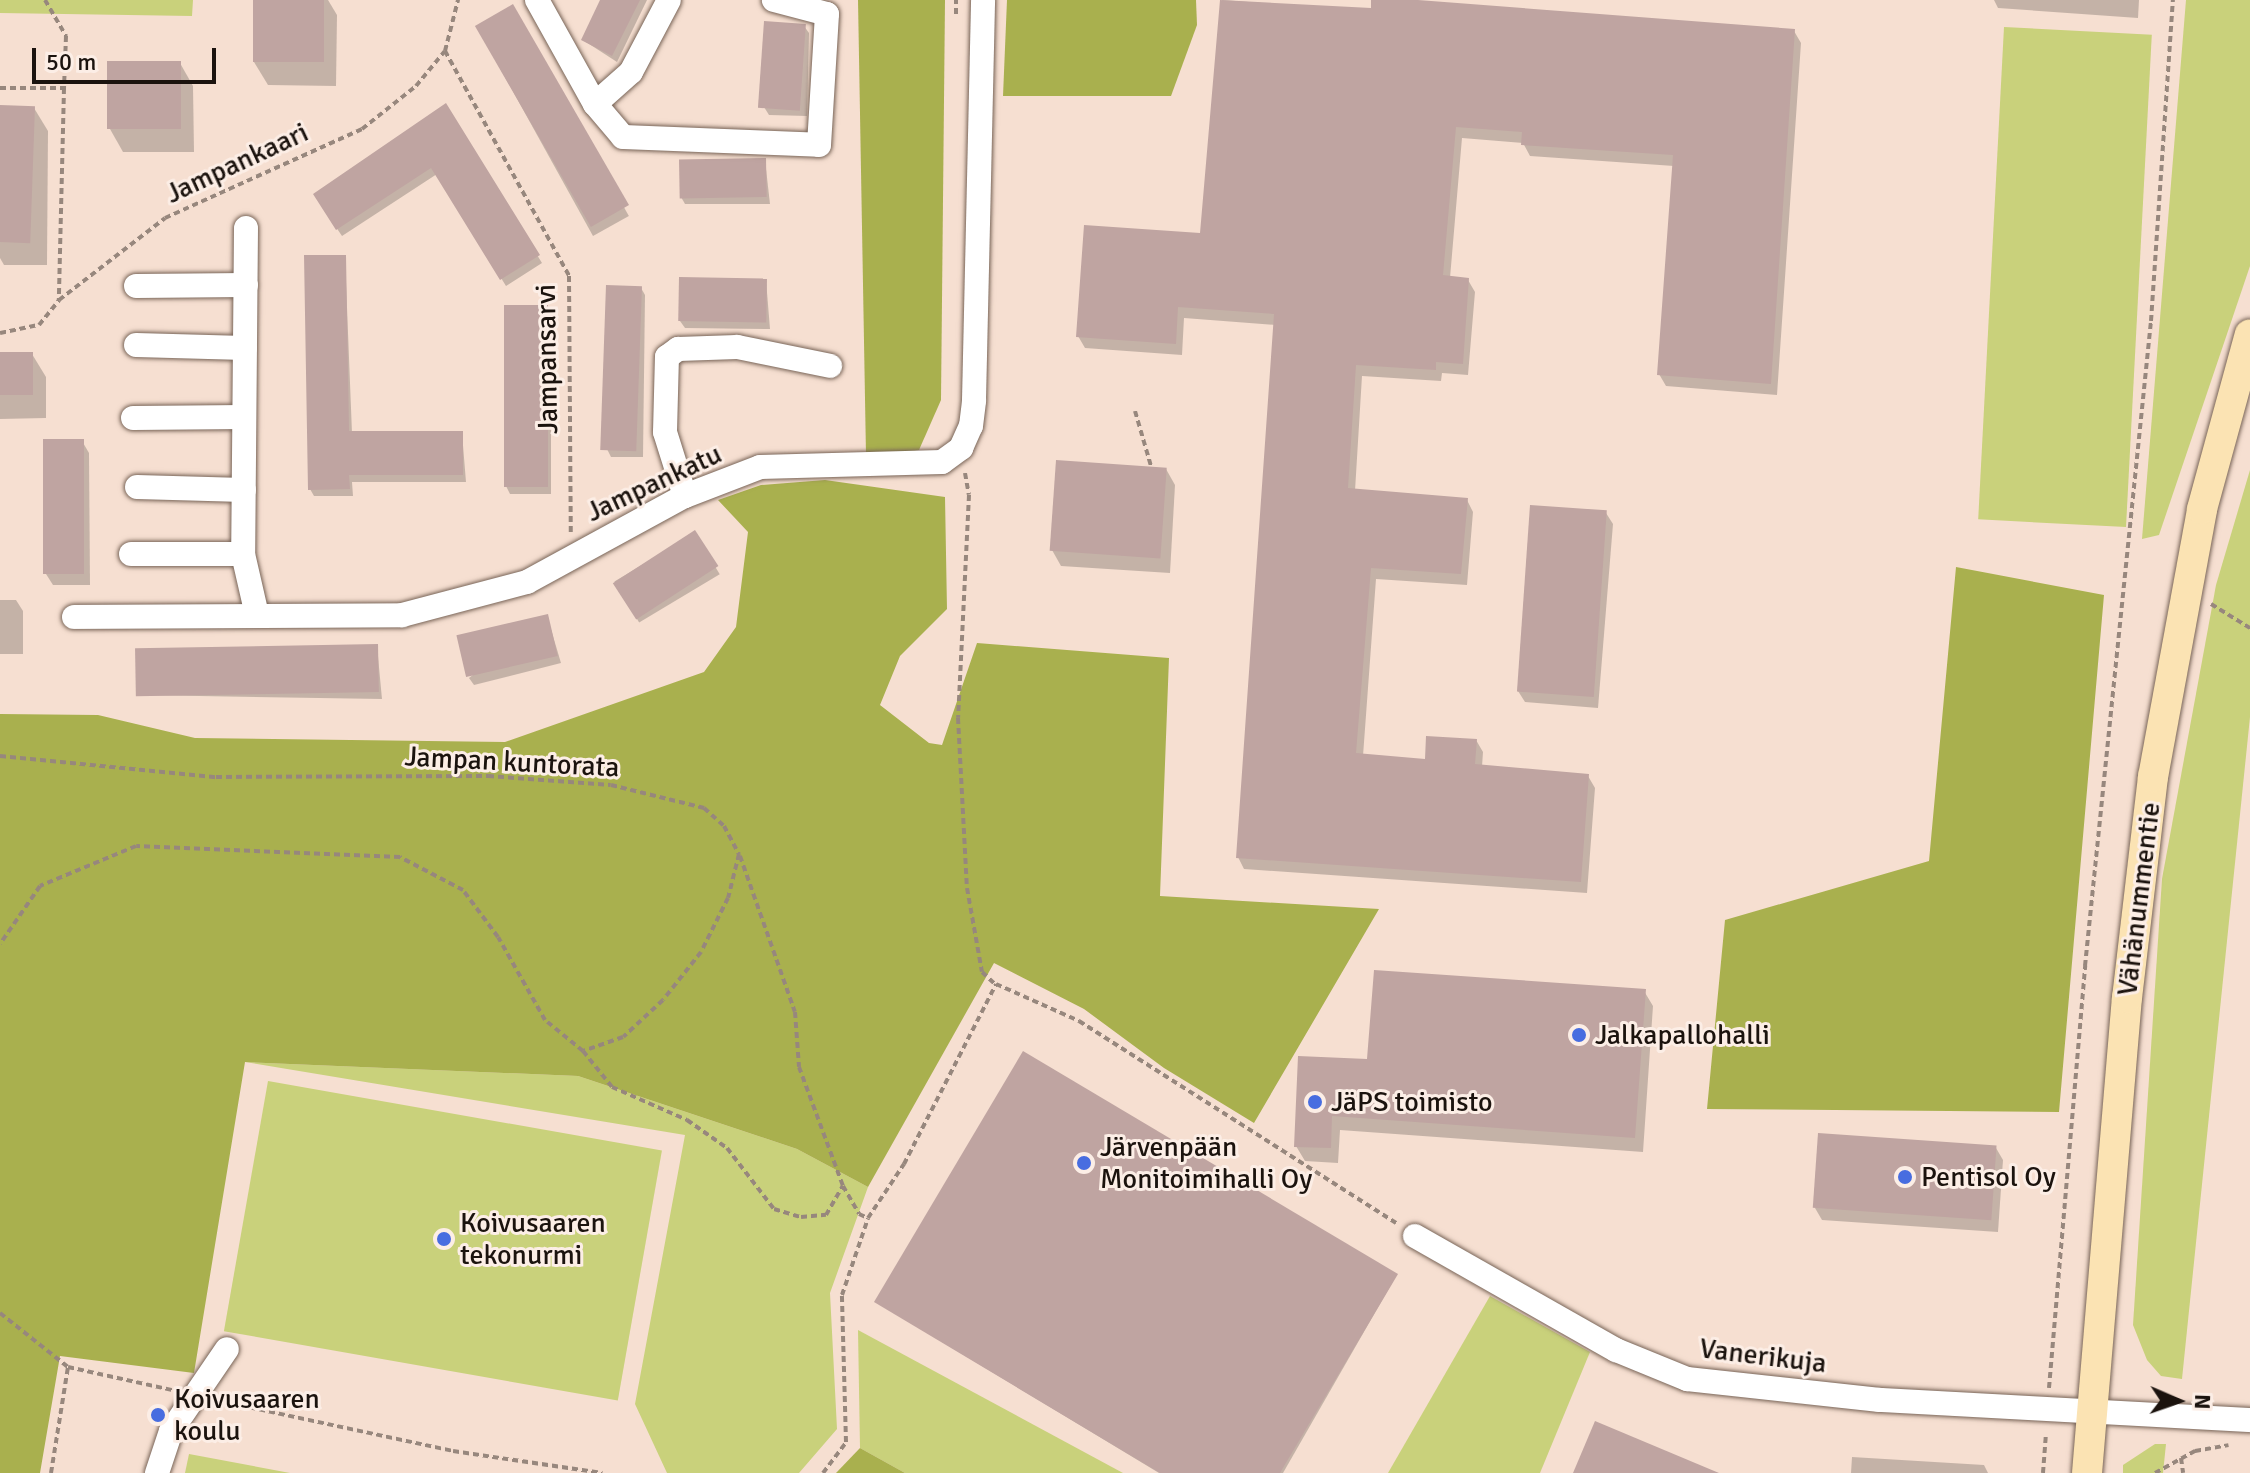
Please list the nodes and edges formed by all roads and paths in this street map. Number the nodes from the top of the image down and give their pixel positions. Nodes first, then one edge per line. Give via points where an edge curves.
1 (45, 0) edge
2 (458, 0) edge
3 (537, 0) edge
4 (669, 0) edge
5 (774, 0) edge
6 (983, 0) edge
7 (2173, 0) edge
8 (445, 51) junction
9 (0, 88) edge
10 (64, 88) junction
11 (595, 104) junction
12 (246, 228) dead end
13 (246, 285) junction
14 (136, 286) dead end
15 (59, 300) junction
16 (0, 333) edge
17 (2250, 334) edge
18 (136, 345) dead end
19 (245, 348) junction
20 (830, 366) dead end
21 (1135, 411) dead end
22 (244, 417) junction
23 (133, 418) dead end
24 (961, 448) junction
25 (1151, 466) dead end
26 (137, 487) dead end
27 (244, 490) junction
28 (685, 496) junction
29 (131, 554) dead end
30 (243, 554) junction
31 (571, 555) junction
32 (2185, 589) junction
33 (257, 615) junction
34 (74, 617) dead end
35 (2250, 628) edge
36 (0, 756) edge
37 (739, 854) junction
38 (0, 944) edge
39 (996, 984) junction
40 (583, 1051) junction
41 (843, 1186) junction
42 (868, 1218) junction
43 (1415, 1236) joint
44 (0, 1313) edge
45 (227, 1349) dead end
46 (68, 1367) junction
47 (195, 1395) junction
48 (2047, 1406) junction
49 (2092, 1410) junction
50 (2250, 1420) edge
51 (2240, 1445) dead end
52 (2181, 1458) junction
53 (575, 1471) edge
54 (51, 1473) edge
55 (157, 1473) edge
56 (602, 1473) edge
57 (823, 1473) edge
58 (2043, 1473) edge
59 (2087, 1473) edge
60 (2155, 1473) edge
61 (2183, 1473) edge

1 - 10 path via 66,36
2 - 8 path, Jampankaari
3 - 11 street
4 - 11 street via 631,72
5 - 11 street via 827,14 819,145 623,137
6 - 24 street via 974,392 971,426
7 - 48 path via 2151,321 2086,951
8 - 15 path, Jampankaari via 416,86 362,129 165,218
8 - 31 path, Jampansarvi via 569,276
9 - 10 path
10 - 15 path
12 - 13 street
13 - 14 street
13 - 19 street
15 - 16 path, Jampankaari via 39,325
17 - 32 main road, Vähänummentie via 2230,393
18 - 19 street
19 - 22 street
20 - 28 street via 737,347 678,349 667,357 665,432
21 - 25 path
22 - 23 street
22 - 27 street
24 - 28 street, Jampankatu via 942,462 919,467 760,467
24 - 39 path via 969,495 958,718 967,888 982,972
26 - 27 street
27 - 30 street
28 - 31 street, Jampankatu via 634,527
29 - 30 street
30 - 33 street
31 - 33 street, Jampankatu via 527,582 402,615
32 - 35 path
32 - 49 main road, Vähänummentie via 2153,777 2127,998
33 - 34 street, Jampankatu
36 - 37 path, Jampan kuntorata via 216,777 488,776 611,785 704,808 724,826
37 - 40 path via 728,898 701,952 663,1000 623,1037
37 - 41 path, Jampan kuntorata via 795,1012 799,1067
38 - 40 path via 40,886 136,846 400,857 463,890 498,937 545,1020
39 - 42 path via 904,1164
39 - 43 path via 1079,1021
40 - 41 path via 612,1087 687,1120 727,1148 774,1209 801,1217 826,1215
41 - 42 path, Jampan kuntorata via 859,1214
42 - 57 path via 842,1295 846,1442
43 - 48 street, Vanerikuja via 1616,1350 1687,1379 1880,1400
44 - 46 path
45 - 47 street
46 - 47 path
46 - 54 path
47 - 53 path via 453,1451
47 - 55 street via 171,1431
48 - 49 street, Vanerikuja
48 - 58 path
49 - 50 street, Vanerikuja
49 - 59 main road, Vähänummentie
51 - 52 path via 2207,1447
52 - 60 path
52 - 61 path
53 - 56 path

